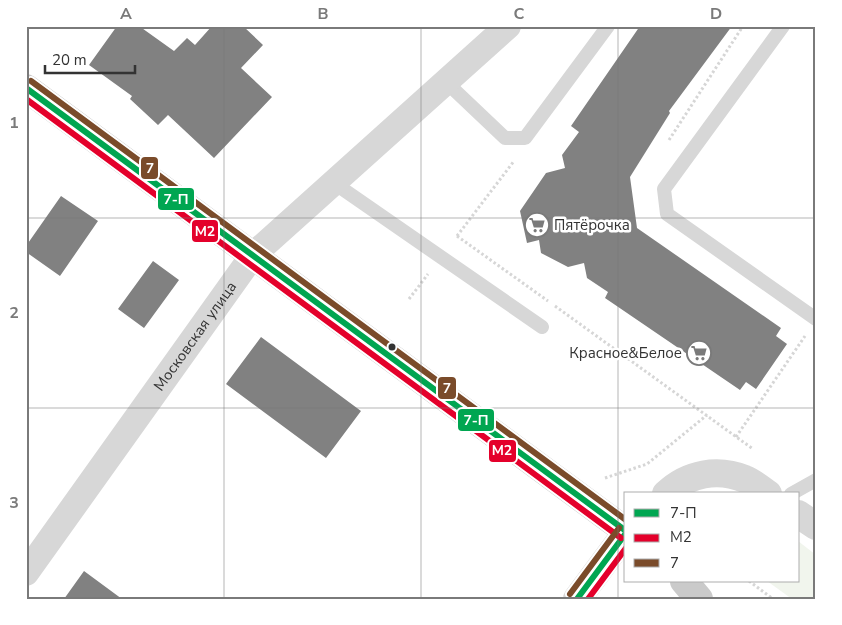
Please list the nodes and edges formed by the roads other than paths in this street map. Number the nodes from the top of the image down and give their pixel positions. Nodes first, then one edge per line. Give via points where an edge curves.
1 (508, 26) edge
2 (608, 26) edge
3 (781, 27) edge
4 (446, 82) junction
5 (26, 88) edge
6 (334, 183) junction
7 (252, 255) junction
8 (816, 319) edge
9 (542, 327) dead end
10 (816, 480) edge
11 (668, 492) edge
12 (765, 492) edge
13 (795, 492) edge
14 (800, 515) edge
15 (816, 526) edge
16 (624, 531) edge
17 (624, 535) edge
18 (26, 573) edge
19 (685, 582) edge
20 (577, 599) edge
21 (699, 599) edge

1 - 4 street, Московская улица
2 - 4 lane via 525,138 505,138
3 - 8 lane via 664,189 667,214
4 - 6 street, Московская улица
5 - 7 main road
6 - 7 street, Московская улица
6 - 9 lane
7 - 16 main road
7 - 18 street, Московская улица
10 - 13 lane
11 - 12 street via 700,474 721,473 746,479
14 - 15 street
17 - 20 street
19 - 21 main road

